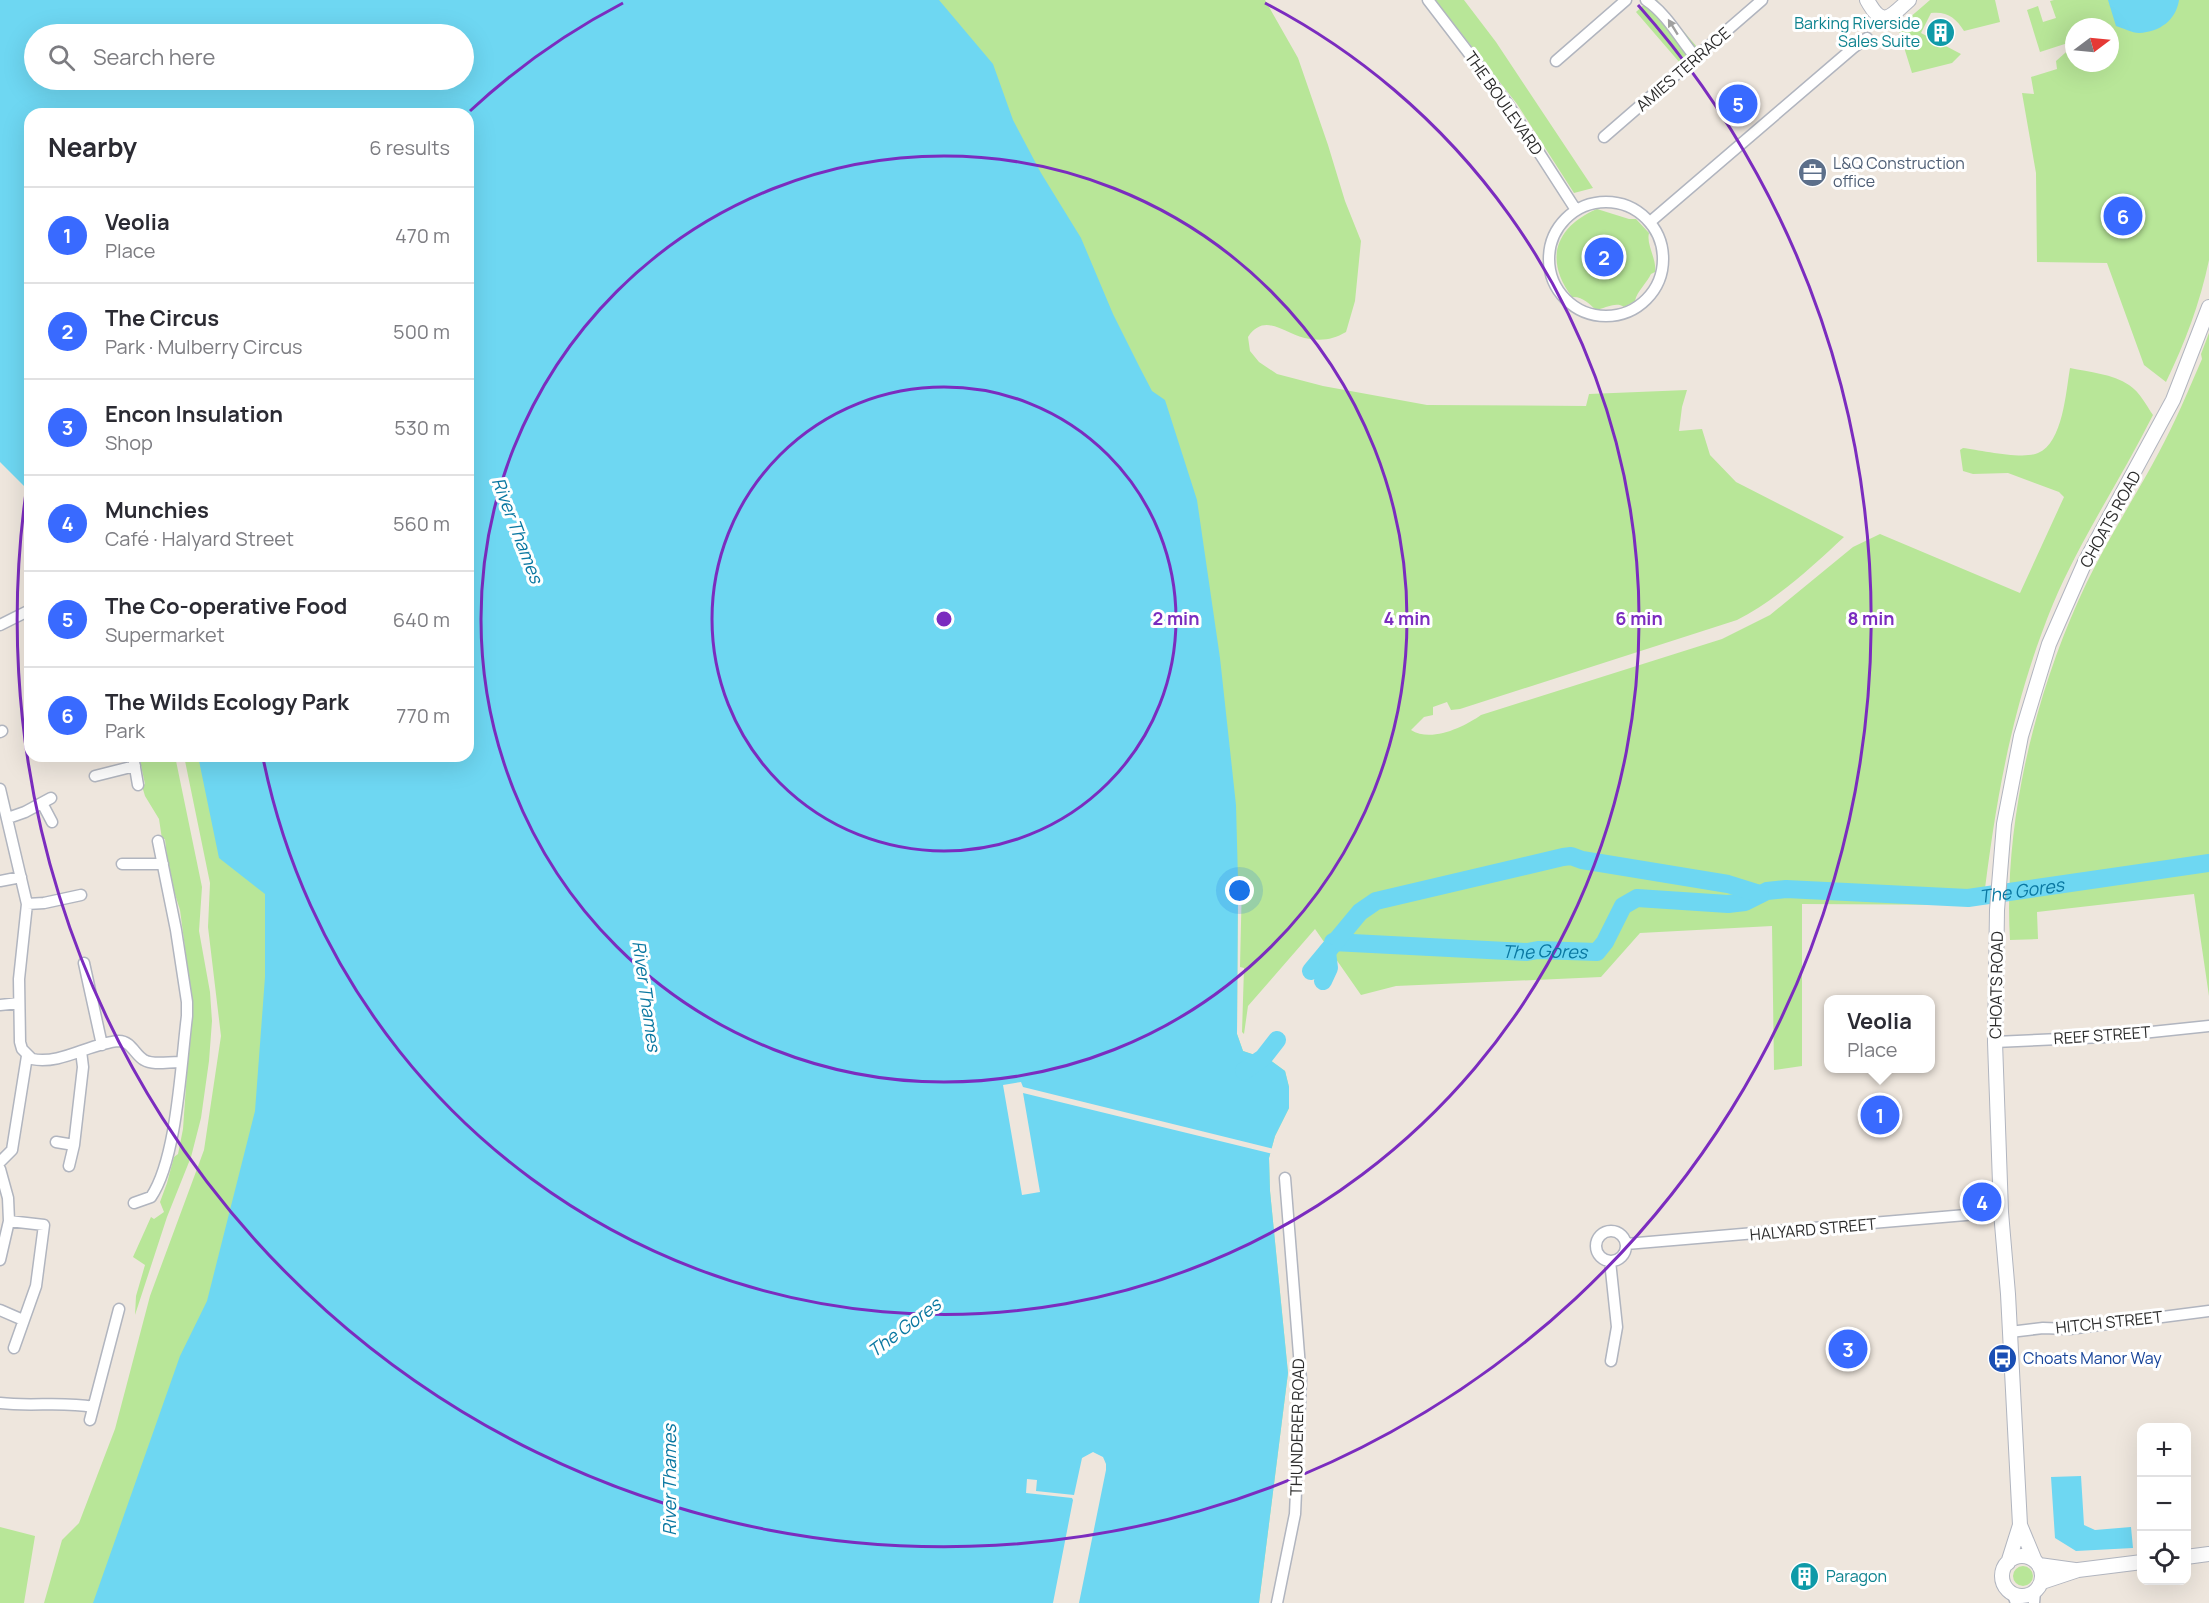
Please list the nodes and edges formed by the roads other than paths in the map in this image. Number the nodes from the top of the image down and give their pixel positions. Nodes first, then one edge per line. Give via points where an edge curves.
1 (1428, 0) edge
2 (1626, 0) edge
3 (1646, 0) edge
4 (1762, 0) edge
5 (1867, 0) edge
6 (1910, 0) edge
7 (1867, 38) dead end
8 (1696, 58) junction
9 (1556, 61) dead end
10 (1604, 137) dead end
11 (1576, 210) junction
12 (1650, 222) junction
13 (2209, 307) edge
14 (24, 613) edge
15 (0, 625) edge
16 (131, 762) edge
17 (134, 762) edge
18 (95, 776) dead end
19 (138, 785) dead end
20 (0, 789) edge
21 (8, 818) junction
22 (52, 822) dead end
23 (158, 841) dead end
24 (122, 864) dead end
25 (163, 864) junction
26 (21, 877) junction
27 (0, 881) edge
28 (81, 895) dead end
29 (27, 904) junction
30 (84, 963) dead end
31 (19, 1003) junction
32 (0, 1005) edge
33 (2209, 1026) edge
34 (1995, 1042) junction
35 (102, 1045) junction
36 (81, 1051) junction
37 (27, 1056) junction
38 (182, 1062) junction
39 (56, 1142) dead end
40 (74, 1145) junction
41 (0, 1162) edge
42 (69, 1166) dead end
43 (0, 1170) edge
44 (1285, 1178) dead end
45 (134, 1203) dead end
46 (2001, 1212) junction
47 (9, 1221) junction
48 (1626, 1244) junction
49 (0, 1260) edge
50 (1610, 1260) junction
51 (119, 1309) dead end
52 (0, 1310) edge
53 (2209, 1311) edge
54 (23, 1320) junction
55 (2010, 1332) junction
56 (14, 1348) dead end
57 (1611, 1361) dead end
58 (0, 1403) edge
59 (93, 1407) junction
60 (90, 1420) dead end
61 (2020, 1525) junction
62 (2209, 1554) edge
63 (2191, 1556) edge
64 (2008, 1563) junction
65 (2037, 1563) junction
66 (2137, 1563) edge
67 (2078, 1570) junction
68 (2037, 1592) edge
69 (2014, 1598) edge
70 (1277, 1603) edge

1 - 11 street, THE BOULEVARD via 1508,104
2 - 9 street
8 -> 3 street via 1667,19
4 - 8 street, AMIES TERRACE
5 - 6 street via 1878,17 1892,15
7 - 12 street
8 - 10 street, AMIES TERRACE
11 - 12 street via 1607,201 1638,211
11 - 12 street via 1553,235 1549,268 1563,298 1578,310 1596,316 1616,316 1634,310 1657,286 1663,253
13 - 34 street, CHOATS ROAD via 2173,400 2085,562 2049,644 2021,735 1998,881
14 - 15 street
16 - 18 street
17 - 19 street
20 - 21 street
21 - 22 street via 46,800
21 - 26 street
23 - 25 street
24 - 25 street
25 - 38 street via 187,1002
26 - 27 street
26 - 29 street
28 - 29 street
29 - 31 street
30 - 35 street
31 - 32 street
31 - 37 street via 20,1042
33 - 34 street, REEF STREET
34 - 46 street, CHOATS ROAD
35 - 36 street
35 - 38 street via 122,1042 148,1062
36 - 37 street via 46,1060
36 - 40 street via 83,1067
37 - 41 street via 12,1150
38 - 45 street via 161,1178 151,1197
39 - 40 street
40 - 42 street
43 - 47 street via 8,1198
44 - 70 street, THUNDERER ROAD via 1301,1380 1295,1514
46 - 48 street, HALYARD STREET
46 - 55 street, CHOATS ROAD
47 - 49 street
47 - 54 street via 44,1225 36,1286
48 - 50 street via 1620,1258
48 - 50 street, HALYARD STREET via 1623,1236 1611,1231 1599,1237 1592,1246
50 - 57 street via 1617,1327
51 - 59 street
52 - 54 street
53 - 55 street, HITCH STREET via 2069,1329
54 - 56 street
55 - 61 street, CHOATS ROAD
58 - 59 street
59 - 60 street
61 - 64 street, CHOATS ROAD
61 - 65 street, CHOATS ROAD
62 - 63 street
64 - 65 street via 2021,1556
64 - 69 street via 2004,1583
65 - 67 street
65 - 68 street via 2042,1575
66 - 67 street
67 - 68 street
68 - 69 street

